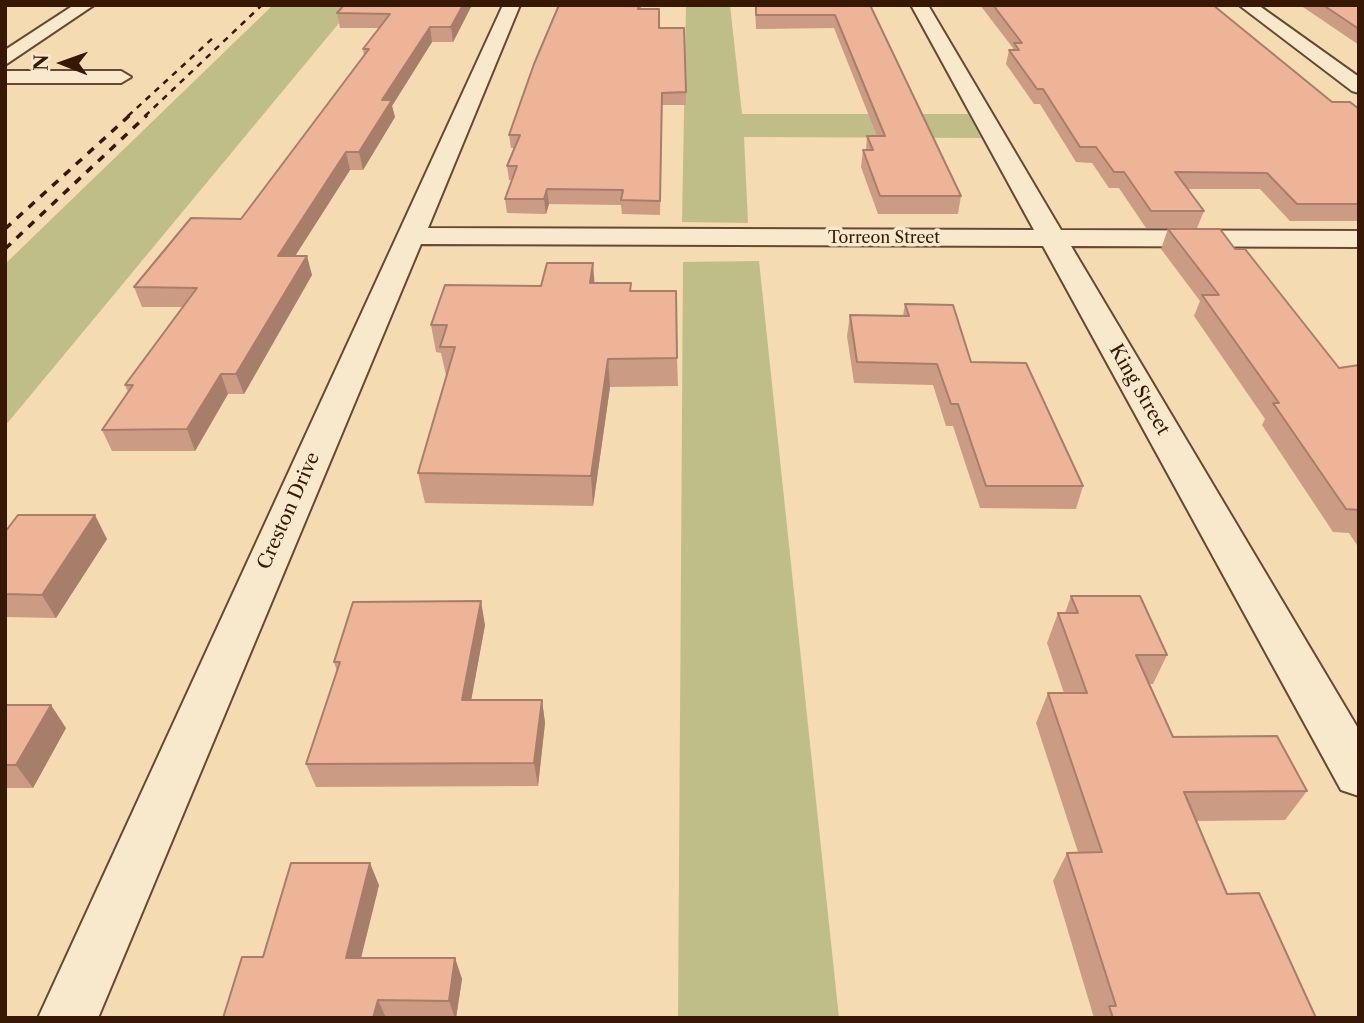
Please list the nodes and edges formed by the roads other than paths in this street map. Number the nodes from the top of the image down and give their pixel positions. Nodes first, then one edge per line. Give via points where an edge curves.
1 (86, 5) edge
2 (512, 5) edge
3 (919, 5) edge
4 (1247, 5) edge
5 (5, 59) edge
6 (5, 77) edge
7 (121, 77) dead end
8 (1359, 87) edge
9 (409, 236) junction
10 (1053, 239) junction
11 (1359, 239) edge
12 (1359, 775) edge
13 (68, 1018) edge

1 - 5 street
2 - 9 street, Creston Drive
3 - 10 street, King Street
4 - 8 street
6 - 7 street
9 - 10 street, Torreon Street
9 - 13 street, Creston Drive
10 - 11 street, Torreon Street
10 - 12 street, King Street

